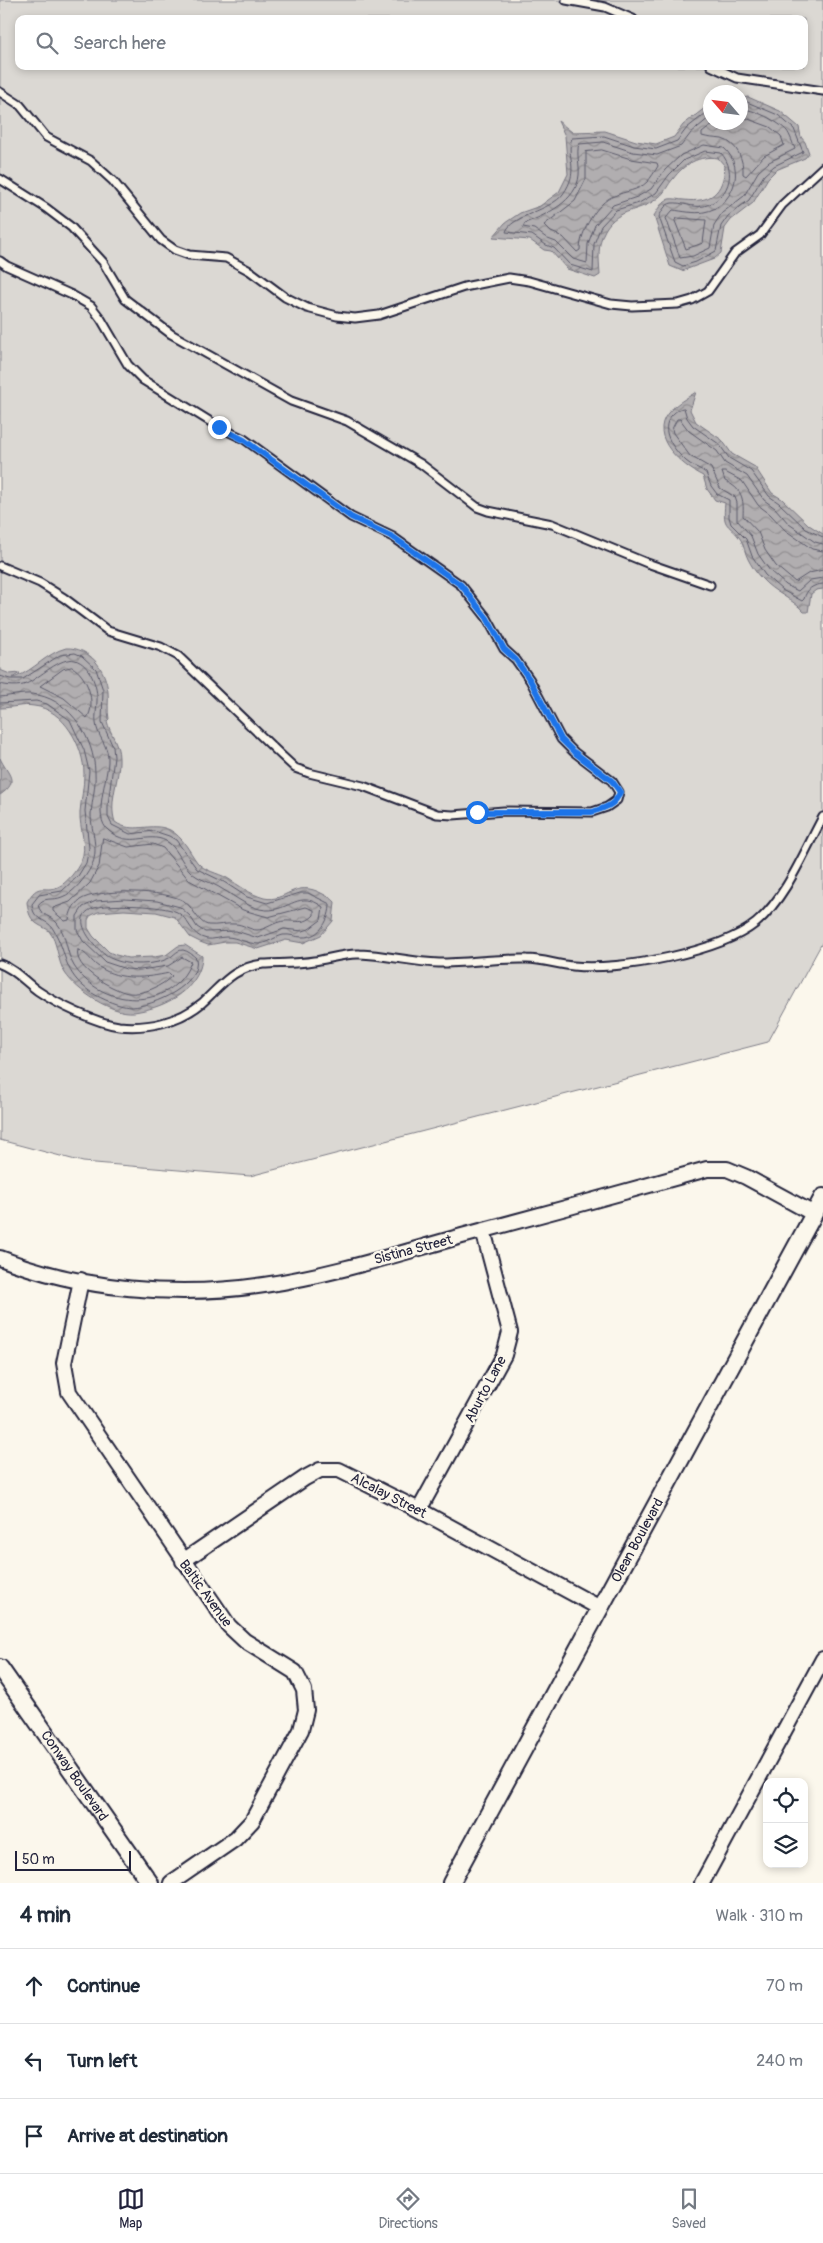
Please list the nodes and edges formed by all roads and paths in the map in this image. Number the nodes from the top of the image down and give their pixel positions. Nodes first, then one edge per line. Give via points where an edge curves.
1 (566, 0) edge
2 (624, 15) edge
3 (720, 70) edge
4 (0, 92) edge
5 (823, 92) edge
6 (823, 167) edge
7 (0, 179) edge
8 (0, 261) edge
9 (0, 566) edge
10 (710, 585) dead end
11 (823, 817) edge
12 (0, 964) edge
13 (823, 1197) edge
14 (814, 1214) junction
15 (483, 1230) junction
16 (0, 1258) edge
17 (81, 1280) junction
18 (419, 1510) junction
19 (183, 1561) junction
20 (600, 1608) junction
21 (823, 1659) edge
22 (0, 1668) edge
23 (150, 1883) edge
24 (171, 1883) edge
25 (451, 1883) edge
26 (702, 1883) edge

1 - 2 lane via 605,7
3 - 5 lane via 737,78
4 - 6 lane via 20,105 46,137 91,161 113,181 161,240 175,250 226,258 285,298 307,308 354,318 379,315 464,287 510,278 611,304 678,304 692,300 708,291 735,253 760,235 782,205
7 - 10 lane via 71,227 103,262 126,300 171,334 291,401 347,422 420,464 477,507 552,524
8 - 9 lane via 91,306 128,365 143,380 244,440 351,517 393,537 461,585 487,618 504,649 530,680 561,739 612,781 620,792 617,800 592,812 504,811 453,816 438,814 363,786 295,768 178,656 108,632 40,582
11 - 12 lane via 776,900 758,921 740,935 717,945 636,962 599,967 527,959 437,963 360,954 312,962 261,964 241,969 223,981 186,1015 168,1022 136,1027 116,1026 61,1004
13 - 14 street, Olean Boulevard
14 - 15 street, Sistina Street via 727,1169 707,1170
14 - 20 street, Olean Boulevard
15 - 17 street, Sistina Street via 334,1271 263,1286 178,1292
15 - 18 street, Aburto Lane via 510,1332 504,1355
16 - 17 street, Sistina Street
17 - 19 street, Baltic Avenue via 64,1363 69,1392
18 - 19 street, Alcalay Street via 339,1470 320,1470
18 - 20 street, Alcalay Street
19 - 24 street, Baltic Avenue via 229,1626 245,1641 294,1672 304,1690 306,1710 301,1730 252,1821 235,1839
20 - 25 street, Olean Boulevard
21 - 26 street
22 - 23 street, Conway Boulevard

